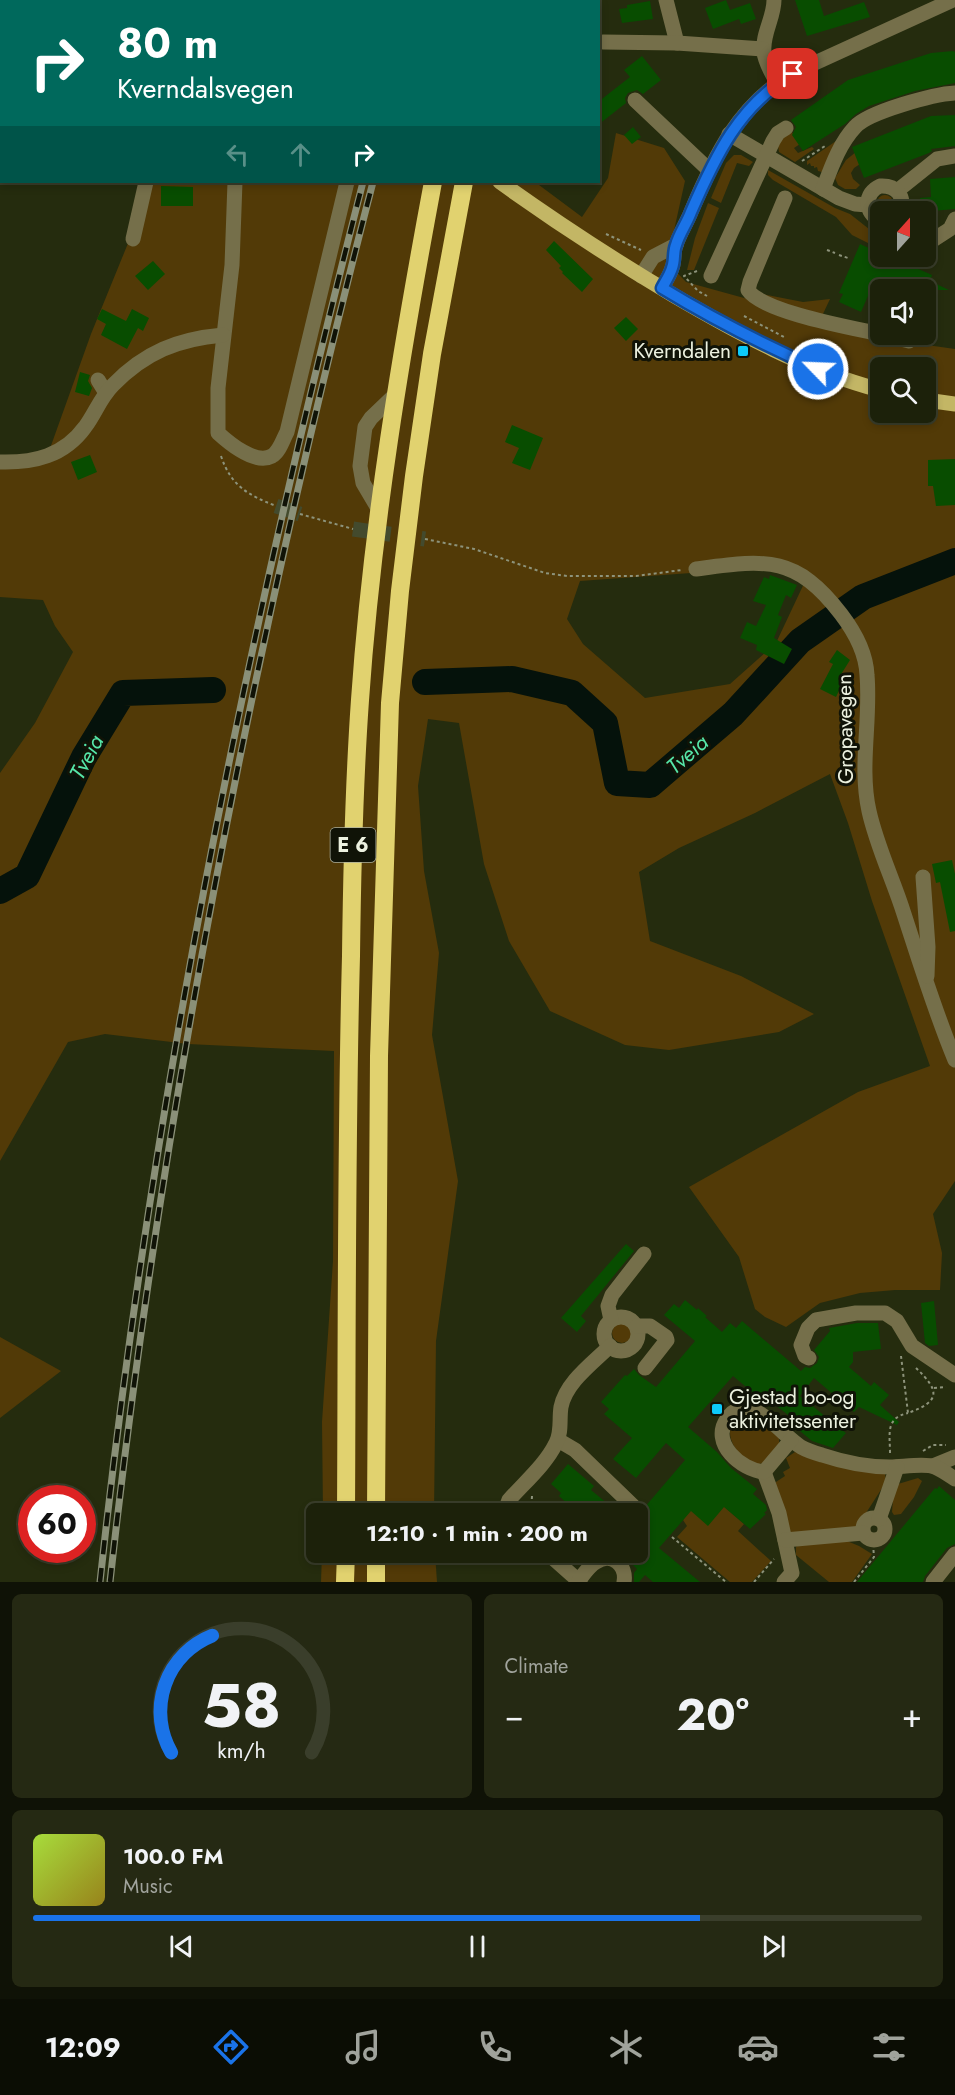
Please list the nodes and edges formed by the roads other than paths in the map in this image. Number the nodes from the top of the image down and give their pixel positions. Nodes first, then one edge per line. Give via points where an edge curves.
1 (666, 0) edge
2 (953, 0) edge
3 (775, 1) edge
4 (603, 42) dead end
5 (677, 43) junction
6 (763, 49) junction
7 (777, 83) junction
8 (955, 93) edge
9 (635, 100) dead end
10 (786, 128) dead end
11 (729, 134) junction
12 (852, 151) dead end
13 (766, 156) junction
14 (955, 156) edge
15 (836, 159) junction
16 (709, 170) junction
17 (928, 182) dead end
18 (146, 183) edge
19 (234, 183) edge
20 (347, 183) edge
21 (433, 183) edge
22 (464, 183) edge
23 (505, 185) edge
24 (902, 188) junction
25 (823, 189) junction
26 (785, 198) dead end
27 (902, 201) edge
28 (868, 205) junction
29 (870, 210) edge
30 (955, 219) edge
31 (936, 238) edge
32 (133, 239) dead end
33 (676, 244) junction
34 (641, 276) junction
35 (711, 276) dead end
36 (662, 288) junction
37 (870, 331) edge
38 (223, 335) junction
39 (870, 387) edge
40 (395, 395) junction
41 (936, 402) edge
42 (955, 405) edge
43 (0, 462) edge
44 (380, 510) junction
45 (696, 569) road end
46 (923, 878) dead end
47 (926, 981) junction
48 (955, 1060) edge
49 (644, 1254) dead end
50 (611, 1320) junction
51 (637, 1326) junction
52 (610, 1346) junction
53 (809, 1358) dead end
54 (645, 1368) dead end
55 (954, 1382) edge
56 (558, 1440) junction
57 (791, 1440) junction
58 (952, 1451) edge
59 (894, 1460) junction
60 (933, 1466) junction
61 (764, 1472) junction
62 (955, 1479) edge
63 (346, 1503) edge
64 (376, 1503) edge
65 (508, 1503) edge
66 (630, 1503) edge
67 (786, 1543) junction
68 (955, 1554) edge
69 (346, 1563) edge
70 (376, 1563) edge
71 (559, 1563) edge
72 (580, 1581) edge
73 (345, 1582) edge
74 (376, 1582) edge
75 (624, 1582) edge
76 (784, 1582) edge
77 (933, 1582) edge

1 - 5 street
2 - 7 street via 810,64
3 - 6 street
4 - 5 street
5 - 6 street
6 - 7 street
7 - 11 street
8 - 15 street via 944,93 866,119 849,134
9 - 16 street
10 - 13 street via 778,133
11 - 13 street
11 - 16 street
12 - 15 street
13 - 25 street
13 - 35 street
14 - 24 street via 937,159
15 - 25 street
16 - 33 street
17 - 24 street
18 - 32 street
19 - 38 street
20 - 38 street via 287,432 270,457 254,457 218,433
21 - 40 highway, E 6
22 - 64 highway, E 6 via 414,476 390,703 379,1056
23 - 34 main road
24 - 27 street
24 - 28 street via 875,189
25 - 28 street via 855,204
26 - 37 street via 748,290 778,308
28 - 29 street
30 - 31 street via 950,230
33 - 34 street via 653,257
33 - 36 street via 673,268
34 - 36 main road
36 - 39 main road via 770,348
38 - 43 street via 181,341 102,387 86,427 62,451 29,462
40 - 44 highway, E 6
40 - 44 street via 365,427 360,466 363,483
41 - 42 main road
44 - 63 highway, E 6 via 369,589 353,822
45 - 47 street, Gropavegen via 765,563 810,579 839,611 862,650 866,668 864,769 868,808
46 - 47 street via 929,972
47 - 48 street, Gropavegen
49 - 50 street via 612,1295 608,1306
50 - 51 street via 628,1318
50 - 52 street via 604,1330
51 - 52 street via 638,1338 631,1347 621,1351
51 - 54 street via 650,1326 667,1340
52 - 56 street via 566,1393
53 - 55 street via 801,1345 816,1320 885,1313 897,1321 912,1346
56 - 65 street
56 - 66 street via 575,1450
57 - 59 street via 836,1460
57 - 61 street
57 - 61 street via 748,1408 731,1414 722,1429 724,1447 748,1468
58 - 60 street
59 - 60 street
59 - 67 street via 879,1519 870,1519 863,1525 868,1537
60 - 62 street
61 - 67 street
67 - 76 street via 792,1573
68 - 77 street
69 - 73 highway
70 - 74 highway
71 - 72 street
72 - 75 street via 597,1561 608,1558 623,1567

